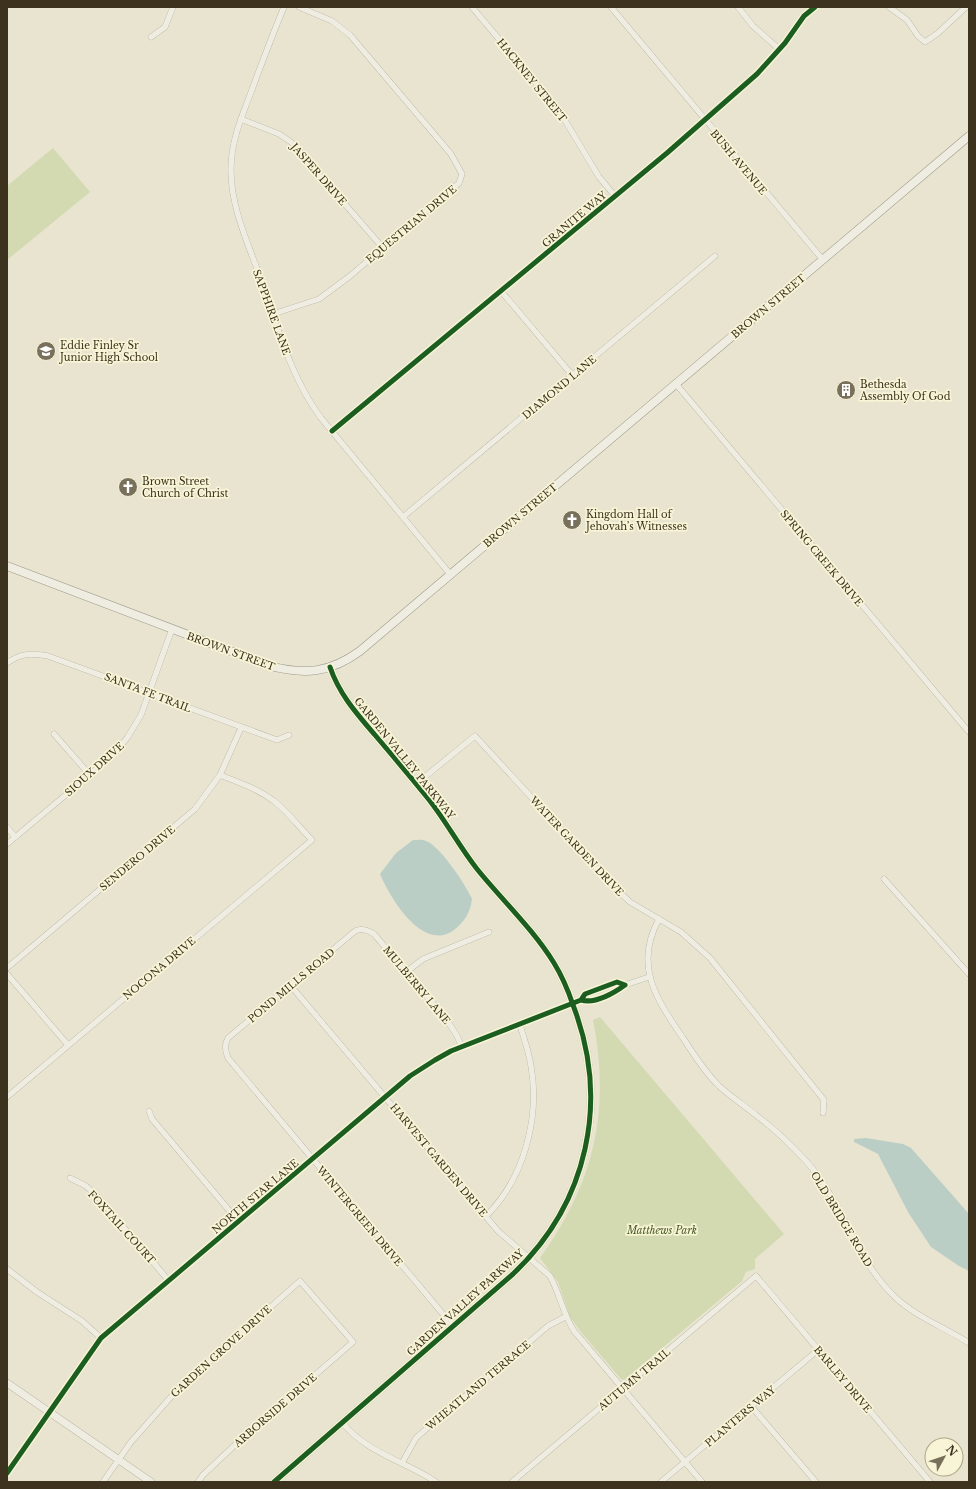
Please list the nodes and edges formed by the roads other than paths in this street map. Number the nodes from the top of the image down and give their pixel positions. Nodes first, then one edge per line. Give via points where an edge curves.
1 (173, 7) edge
2 (284, 7) edge
3 (299, 7) edge
4 (472, 7) edge
5 (611, 7) edge
6 (738, 7) edge
7 (815, 7) edge
8 (889, 7) edge
9 (966, 7) edge
10 (151, 38) dead end
11 (779, 49) junction
12 (241, 119) junction
13 (704, 120) junction
14 (969, 136) edge
15 (615, 196) junction
16 (383, 248) junction
17 (715, 256) dead end
18 (823, 260) junction
19 (501, 291) junction
20 (273, 314) junction
21 (572, 375) junction
22 (676, 384) junction
23 (332, 431) junction
24 (403, 517) junction
25 (7, 566) edge
26 (450, 574) junction
27 (172, 629) junction
28 (7, 663) edge
29 (330, 668) junction
30 (150, 694) junction
31 (241, 728) junction
32 (969, 732) edge
33 (54, 734) dead end
34 (289, 735) dead end
35 (89, 774) junction
36 (220, 775) junction
37 (416, 784) junction
38 (7, 827) edge
39 (15, 837) junction
40 (7, 844) edge
41 (884, 879) dead end
42 (659, 919) junction
43 (365, 930) joint
44 (489, 932) dead end
45 (7, 968) edge
46 (406, 972) junction
47 (7, 974) edge
48 (969, 974) edge
49 (649, 977) junction
50 (625, 985) junction
51 (291, 986) junction
52 (581, 1000) junction
53 (573, 1004) junction
54 (520, 1025) junction
55 (68, 1045) junction
56 (462, 1047) junction
57 (225, 1048) joint
58 (7, 1096) edge
59 (386, 1097) junction
60 (149, 1111) dead end
61 (823, 1113) dead end
62 (312, 1160) junction
63 (70, 1178) dead end
64 (486, 1216) junction
65 (239, 1222) junction
66 (530, 1257) junction
67 (7, 1269) edge
68 (756, 1276) joint
69 (169, 1280) junction
70 (565, 1316) junction
71 (453, 1326) junction
72 (101, 1338) junction
73 (353, 1342) joint
74 (969, 1342) edge
75 (818, 1350) junction
76 (7, 1383) edge
77 (622, 1388) junction
78 (752, 1406) junction
79 (50, 1412) junction
80 (342, 1422) junction
81 (119, 1460) junction
82 (684, 1462) junction
83 (402, 1463) junction
84 (7, 1473) edge
85 (103, 1482) edge
86 (151, 1482) edge
87 (198, 1482) edge
88 (274, 1482) edge
89 (436, 1482) edge
90 (512, 1482) edge
91 (661, 1482) edge
92 (702, 1482) edge
93 (816, 1482) edge
94 (930, 1482) edge

1 - 10 street via 165,27
2 - 12 street, SAPPHIRE LANE
3 - 16 street, EQUESTRIAN DRIVE via 332,21 350,35 451,154 462,174 459,183
4 - 15 street, HACKNEY STREET via 560,112 599,177
5 - 13 street, BUSH AVENUE
6 - 11 street via 753,26
7 - 11 street, GRANITE WAY via 804,16
8 - 9 street via 907,20 925,42
11 - 13 street, GRANITE WAY via 757,74
12 - 16 street, JASPER DRIVE via 291,142
12 - 20 street, SAPPHIRE LANE via 230,168 234,196
13 - 15 street, GRANITE WAY
13 - 18 street, BUSH AVENUE
14 - 18 main road, BROWN STREET
15 - 19 street, GRANITE WAY
16 - 20 street, EQUESTRIAN DRIVE via 319,299
17 - 21 street, DIAMOND LANE
18 - 22 main road, BROWN STREET
19 - 21 street
19 - 23 street, GRANITE WAY
20 - 23 street, SAPPHIRE LANE via 304,393
21 - 24 street, DIAMOND LANE
22 - 26 main road, BROWN STREET
22 - 32 street, SPRING CREEK DRIVE
23 - 24 street, SAPPHIRE LANE
24 - 26 street, SAPPHIRE LANE
25 - 27 main road, BROWN STREET
26 - 29 main road, BROWN STREET via 360,651
27 - 29 main road, BROWN STREET via 284,670 305,672
27 - 30 street, SIOUX DRIVE
28 - 30 street, SANTA FE TRAIL via 16,656 26,653 48,656
29 - 37 street, GARDEN VALLEY PARKWAY via 343,696
30 - 31 street, SANTA FE TRAIL
30 - 35 street, SIOUX DRIVE via 128,738
31 - 34 street, SANTA FE TRAIL via 278,740
31 - 36 street, SENDERO DRIVE
33 - 35 street
35 - 39 street, SIOUX DRIVE
36 - 45 street, SENDERO DRIVE via 195,808 180,822
36 - 55 street, NOCONA DRIVE via 273,800 312,840
37 - 42 street, WATER GARDEN DRIVE via 474,736 614,887 630,902
37 - 53 street, GARDEN VALLEY PARKWAY via 441,814 475,866 546,952 566,984
38 - 39 street
39 - 40 street, SIOUX DRIVE
41 - 48 street
42 - 49 street, OLD BRIDGE ROAD via 650,943
42 - 61 street, WATER GARDEN DRIVE via 681,932 710,958 824,1100
43 - 46 street, MULBERRY LANE via 374,934
43 - 51 street, POND MILLS ROAD via 355,931
44 - 46 street via 423,958
46 - 56 street, MULBERRY LANE via 447,1020
47 - 55 street
49 - 50 street
49 - 74 street, OLD BRIDGE ROAD via 657,999 707,1073 719,1086 791,1145 822,1181 858,1250 884,1285 909,1308
50 - 52 street via 617,991 588,1002
50 - 52 street via 616,982 585,994
51 - 57 street, POND MILLS ROAD via 228,1038
51 - 59 street, HARVEST GARDEN DRIVE
52 - 53 street, NORTH STAR LANE
53 - 54 street, NORTH STAR LANE
53 - 66 street, GARDEN VALLEY PARKWAY via 585,1041 590,1070 590,1128 570,1196 550,1233
54 - 56 street, NORTH STAR LANE
54 - 64 street via 531,1068 531,1119 515,1176 498,1204
55 - 58 street, NOCONA DRIVE
56 - 59 street, NORTH STAR LANE via 423,1067
57 - 62 street, WINTERGREEN DRIVE via 228,1058
59 - 62 street, NORTH STAR LANE
59 - 64 street, HARVEST GARDEN DRIVE
60 - 65 street via 152,1119
62 - 65 street, NORTH STAR LANE
62 - 71 street, WINTERGREEN DRIVE
63 - 69 street, FOXTAIL COURT via 86,1186 98,1197
64 - 66 street, HARVEST GARDEN DRIVE via 507,1239
65 - 69 street, NORTH STAR LANE
66 - 70 street, HARVEST GARDEN DRIVE via 550,1276
66 - 71 street, GARDEN VALLEY PARKWAY
67 - 72 street via 37,1292 82,1320
68 - 75 street, BARLEY DRIVE
68 - 77 street, AUTUMN TRAIL
69 - 72 street, NORTH STAR LANE
70 - 77 street, HARVEST GARDEN DRIVE via 574,1331
70 - 83 street, WHEATLAND TERRACE via 548,1326 416,1438
71 - 80 street, GARDEN VALLEY PARKWAY
72 - 79 street, NORTH STAR LANE
73 - 81 street, GARDEN GROVE DRIVE via 300,1281 178,1389 131,1442
73 - 87 street, ARBORSIDE DRIVE via 237,1443
75 - 78 street, PLANTERS WAY
75 - 94 street, BARLEY DRIVE
76 - 79 street
77 - 82 street, HARVEST GARDEN DRIVE
77 - 90 street, AUTUMN TRAIL
78 - 82 street, PLANTERS WAY
78 - 93 street
79 - 81 street
79 - 84 street, NORTH STAR LANE
80 - 83 street via 364,1443
80 - 88 street, GARDEN VALLEY PARKWAY
81 - 85 street, GARDEN GROVE DRIVE
81 - 86 street
82 - 91 street, PLANTERS WAY
82 - 92 street, HARVEST GARDEN DRIVE
83 - 89 street

